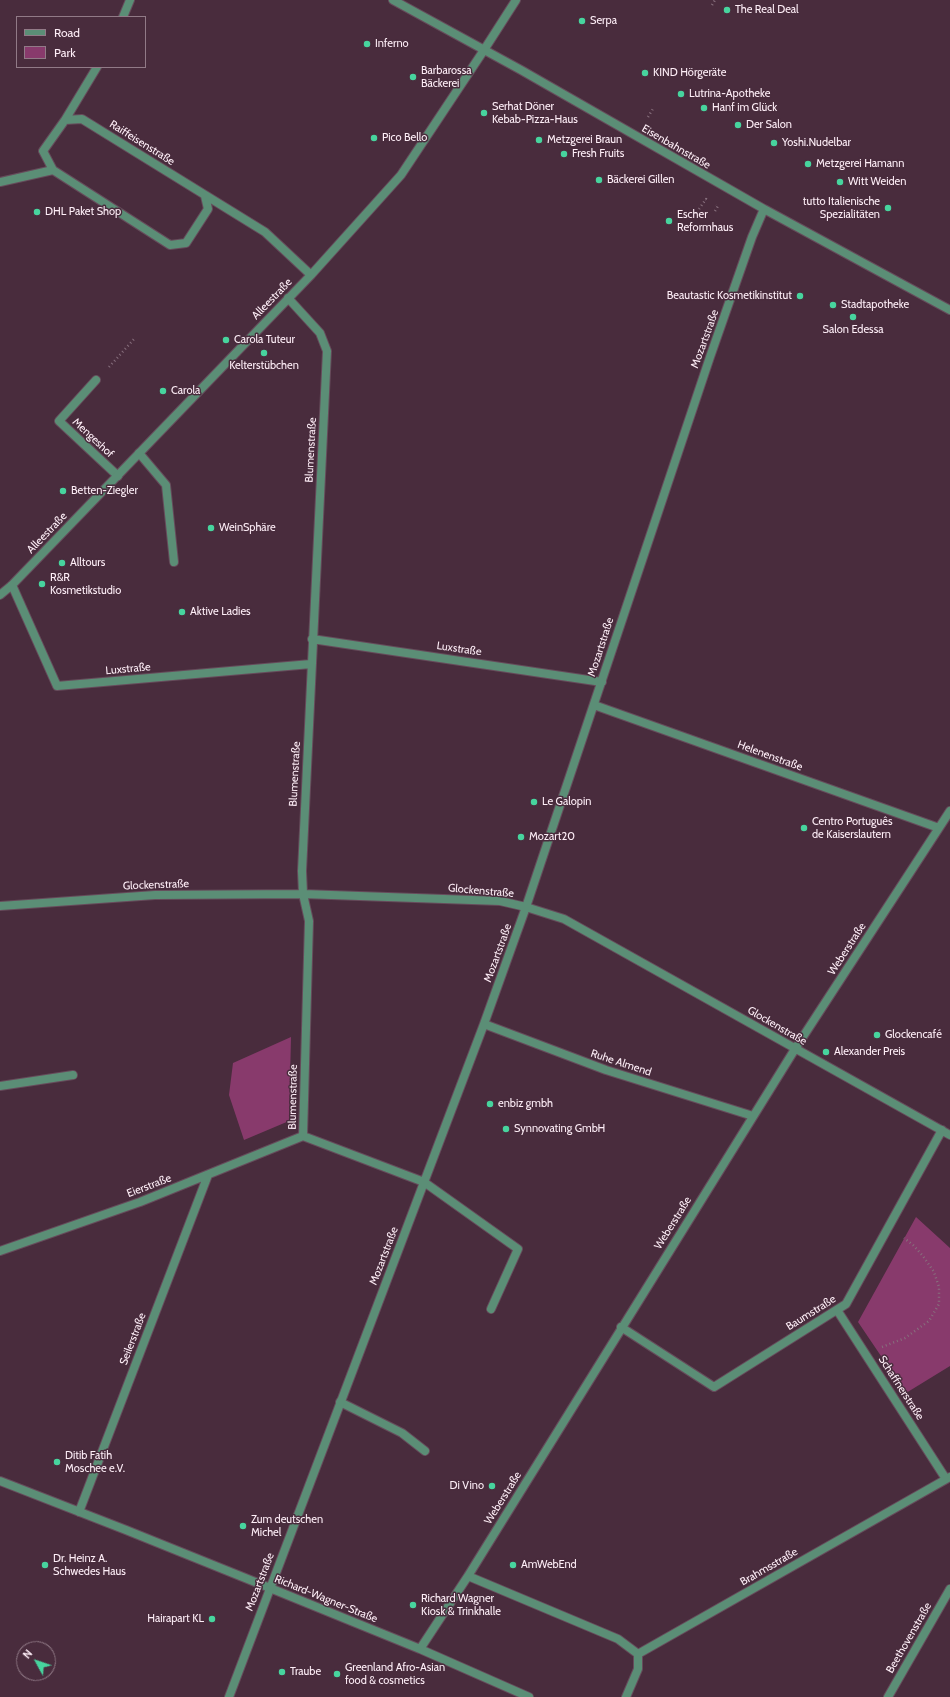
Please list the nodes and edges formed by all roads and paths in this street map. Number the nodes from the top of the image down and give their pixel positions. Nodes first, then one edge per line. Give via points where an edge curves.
1 (130, 0) edge
2 (393, 0) edge
3 (516, 0) edge
4 (715, 0) edge
5 (712, 5) dead end
6 (123, 16) edge
7 (484, 50) junction
8 (96, 68) edge
9 (654, 107) dead end
10 (648, 117) dead end
11 (65, 120) junction
12 (53, 170) junction
13 (0, 182) edge
14 (204, 196) junction
15 (699, 209) dead end
16 (764, 209) junction
17 (715, 211) dead end
18 (311, 275) junction
19 (288, 298) junction
20 (950, 310) edge
21 (135, 338) dead end
22 (96, 380) joint
23 (140, 453) junction
24 (118, 476) junction
25 (174, 562) dead end
26 (12, 585) junction
27 (0, 595) edge
28 (312, 639) junction
29 (311, 664) junction
30 (602, 682) junction
31 (594, 704) junction
32 (950, 811) edge
33 (939, 828) junction
34 (303, 894) junction
35 (0, 906) edge
36 (526, 907) junction
37 (484, 1024) junction
38 (795, 1049) junction
39 (73, 1074) dead end
40 (0, 1086) edge
41 (753, 1116) junction
42 (942, 1130) junction
43 (950, 1135) edge
44 (303, 1136) junction
45 (208, 1175) junction
46 (424, 1182) junction
47 (902, 1236) dead end
48 (0, 1251) edge
49 (491, 1309) dead end
50 (837, 1310) junction
51 (621, 1327) junction
52 (880, 1347) dead end
53 (340, 1402) junction
54 (425, 1451) dead end
55 (948, 1478) edge
56 (0, 1481) edge
57 (79, 1512) junction
58 (468, 1576) junction
59 (270, 1588) junction
60 (950, 1589) edge
61 (420, 1649) junction
62 (638, 1654) junction
63 (229, 1697) edge
64 (529, 1697) edge
65 (626, 1697) edge
66 (888, 1697) edge

1 - 6 street
2 - 7 street, Eisenbahnstraße
3 - 7 street, Alleestraße
4 - 5 path
7 - 16 street, Eisenbahnstraße
7 - 18 street, Alleestraße via 401,176
8 - 11 street
9 - 10 path
11 - 12 street via 43,151
11 - 14 street, Raiffeisenstraße via 82,119
12 - 13 street
12 - 14 street via 170,245 186,243 208,209
14 - 18 street, Raiffeisenstraße via 265,232
15 - 17 path via 706,199 718,206
16 - 20 street, Eisenbahnstraße
16 - 30 street, Mozartstraße via 710,356
18 - 19 street, Alleestraße
19 - 23 street, Alleestraße
19 - 28 street, Blumenstraße via 320,333 327,350
21 - 22 path
22 - 24 street, Mengeshof via 59,421
23 - 24 street, Alleestraße
23 - 25 street via 166,485
24 - 26 street, Alleestraße
26 - 27 street, Alleestraße
26 - 29 street, Luxstraße via 57,686
28 - 29 street, Blumenstraße
28 - 30 street, Luxstraße
29 - 34 street, Blumenstraße
30 - 31 street, Mozartstraße
31 - 33 street, Helenenstraße
31 - 36 street, Mozartstraße
32 - 33 street, Weberstraße
33 - 38 street, Weberstraße
34 - 35 street, Glockenstraße via 155,895
34 - 36 street, Glockenstraße via 500,901
34 - 44 street, Blumenstraße via 309,921
36 - 37 street, Mozartstraße
36 - 38 street, Glockenstraße via 564,918
37 - 41 street, Ruhe Almend via 606,1070
37 - 46 street, Mozartstraße
38 - 41 street, Weberstraße
38 - 42 street, Glockenstraße
39 - 40 street
41 - 51 street, Weberstraße
42 - 43 street, Glockenstraße
42 - 50 street, Baumstraße via 846,1304
44 - 45 street, Eierstraße
44 - 46 street, Blumenstraße
45 - 48 street, Eierstraße via 140,1202
45 - 57 street, Seilerstraße
46 - 49 street, Blumenstraße via 518,1249
46 - 53 street, Mozartstraße
47 - 52 path via 913,1245 934,1272 939,1287 938,1304 929,1321 905,1338
50 - 51 street, Baumstraße via 714,1387
50 - 55 street, Schaffnerstraße
51 - 58 street, Weberstraße
53 - 54 street via 402,1433
53 - 59 street, Mozartstraße
55 - 62 street, Brahmsstraße
56 - 57 street, Richard-Wagner-Straße
57 - 59 street, Richard-Wagner-Straße
58 - 61 street, Weberstraße
58 - 62 street via 618,1639
59 - 61 street, Richard-Wagner-Straße
59 - 63 street, Mozartstraße
60 - 66 street, Beethovenstraße
61 - 64 street, Richard-Wagner-Straße
62 - 65 street via 638,1669

